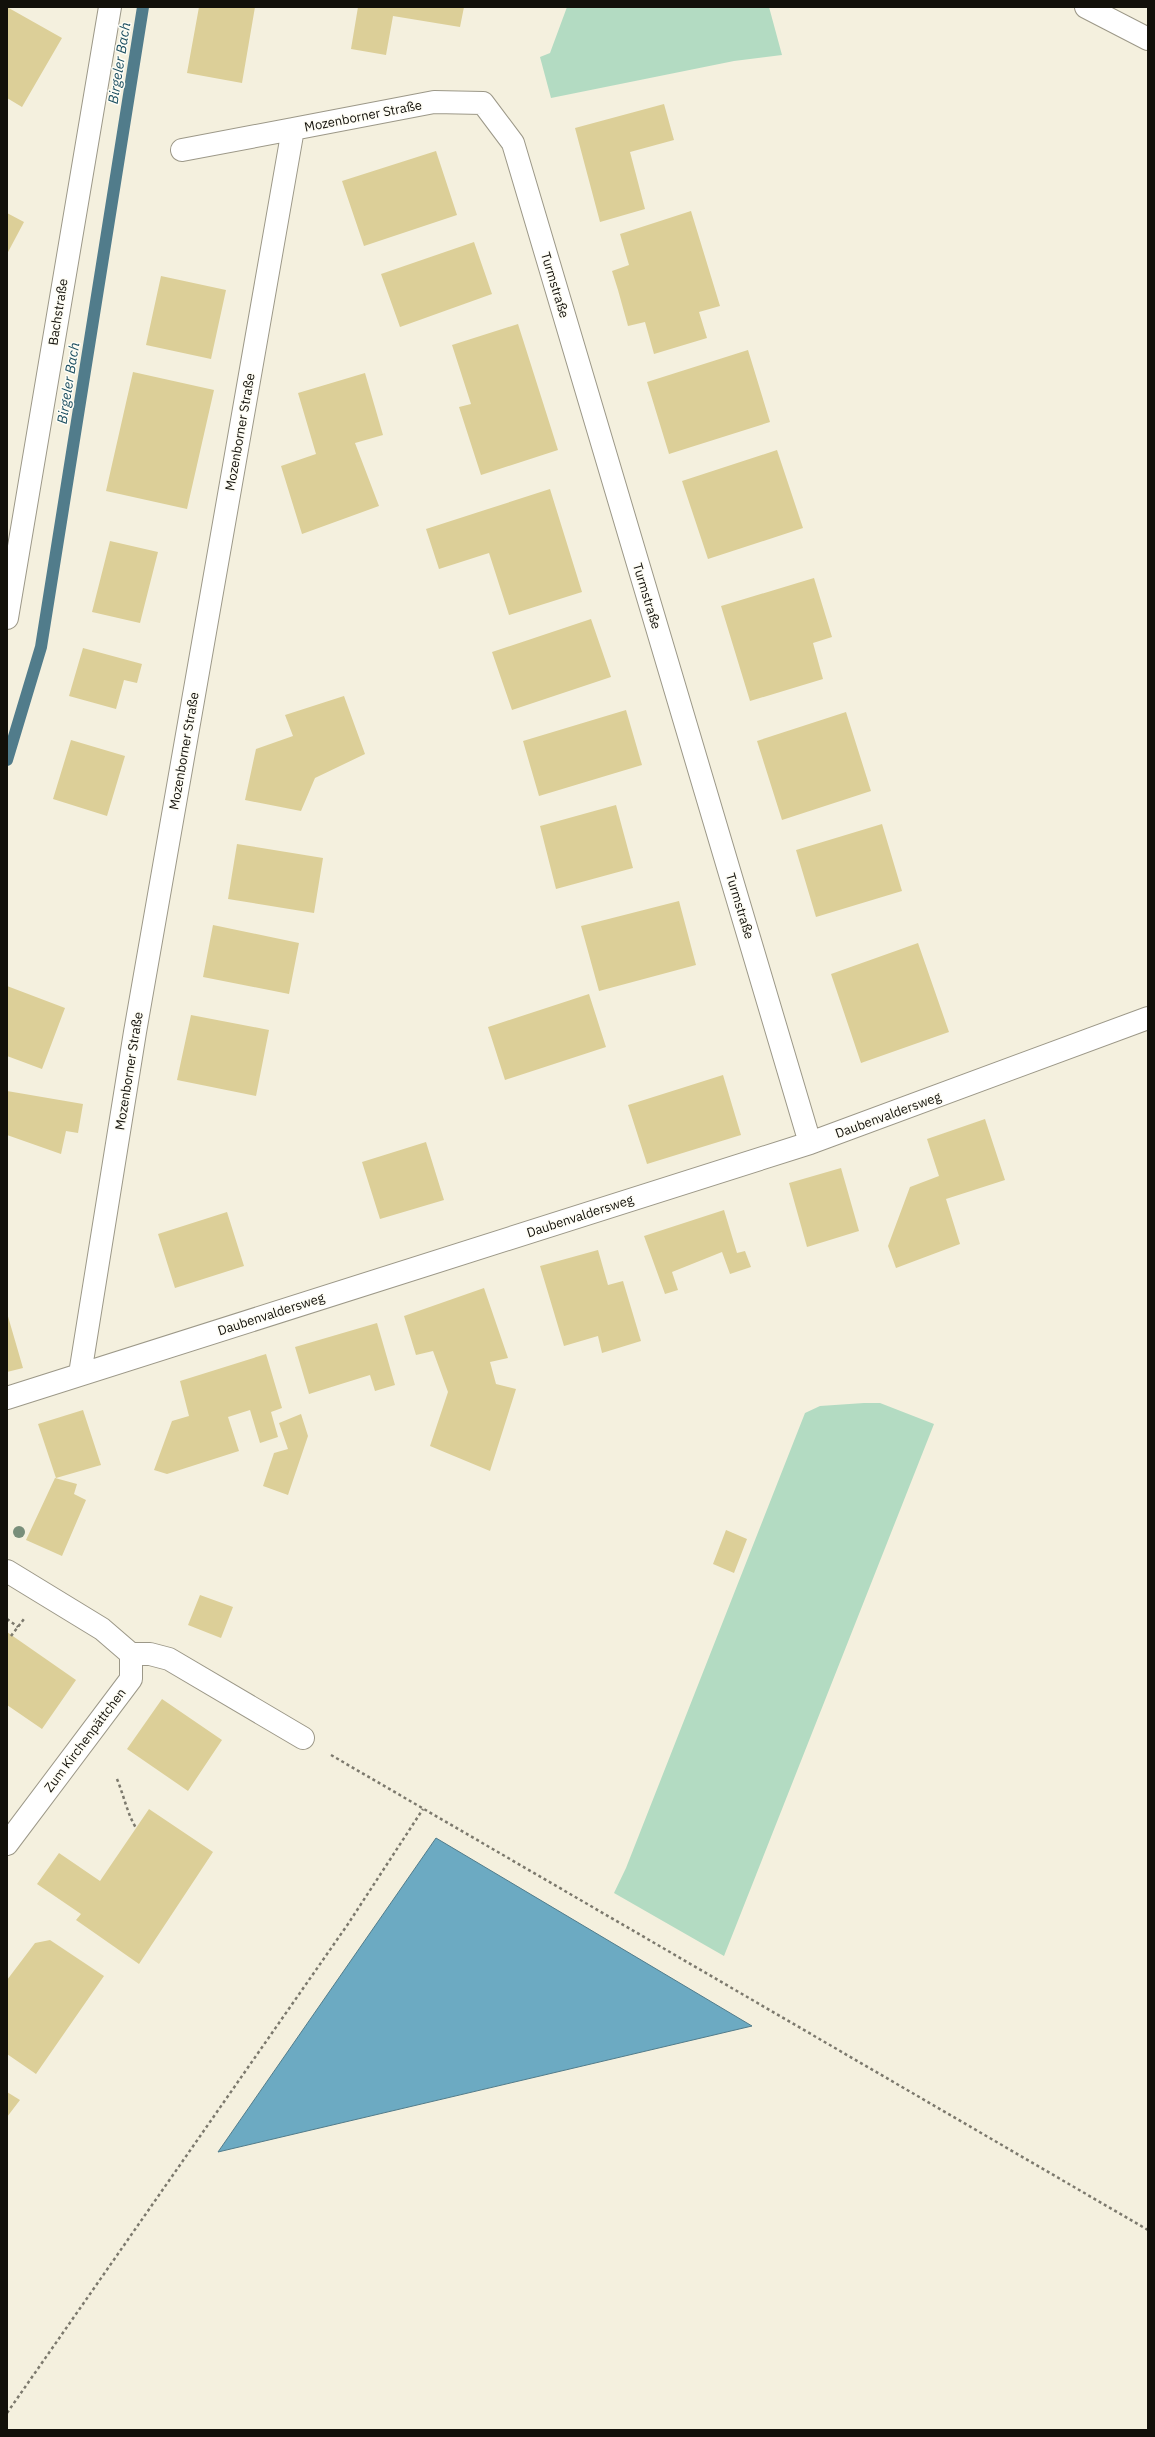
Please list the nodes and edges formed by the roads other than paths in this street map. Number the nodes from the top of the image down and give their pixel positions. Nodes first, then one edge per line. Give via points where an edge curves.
1 (110, 7) edge
2 (1086, 7) edge
3 (1148, 39) edge
4 (434, 102) joint
5 (293, 129) junction
6 (182, 150) dead end
7 (7, 618) edge
8 (1148, 1018) edge
9 (810, 1143) junction
10 (80, 1374) junction
11 (7, 1398) edge
12 (7, 1571) edge
13 (131, 1654) junction
14 (303, 1738) road end
15 (7, 1844) edge

1 - 7 street, Bachstraße
2 - 3 street
4 - 5 street, Mozenborner Straße
4 - 9 street, Turmstraße via 482,103 513,143
5 - 6 street, Mozenborner Straße
5 - 10 street, Mozenborner Straße via 136,1024
8 - 9 street, Daubenvaldersweg
9 - 10 street, Daubenvaldersweg
10 - 11 street, Daubenvaldersweg
12 - 13 street via 102,1629
13 - 14 street via 150,1654 169,1659
13 - 15 street, Zum Kirchenpättchen via 131,1679

